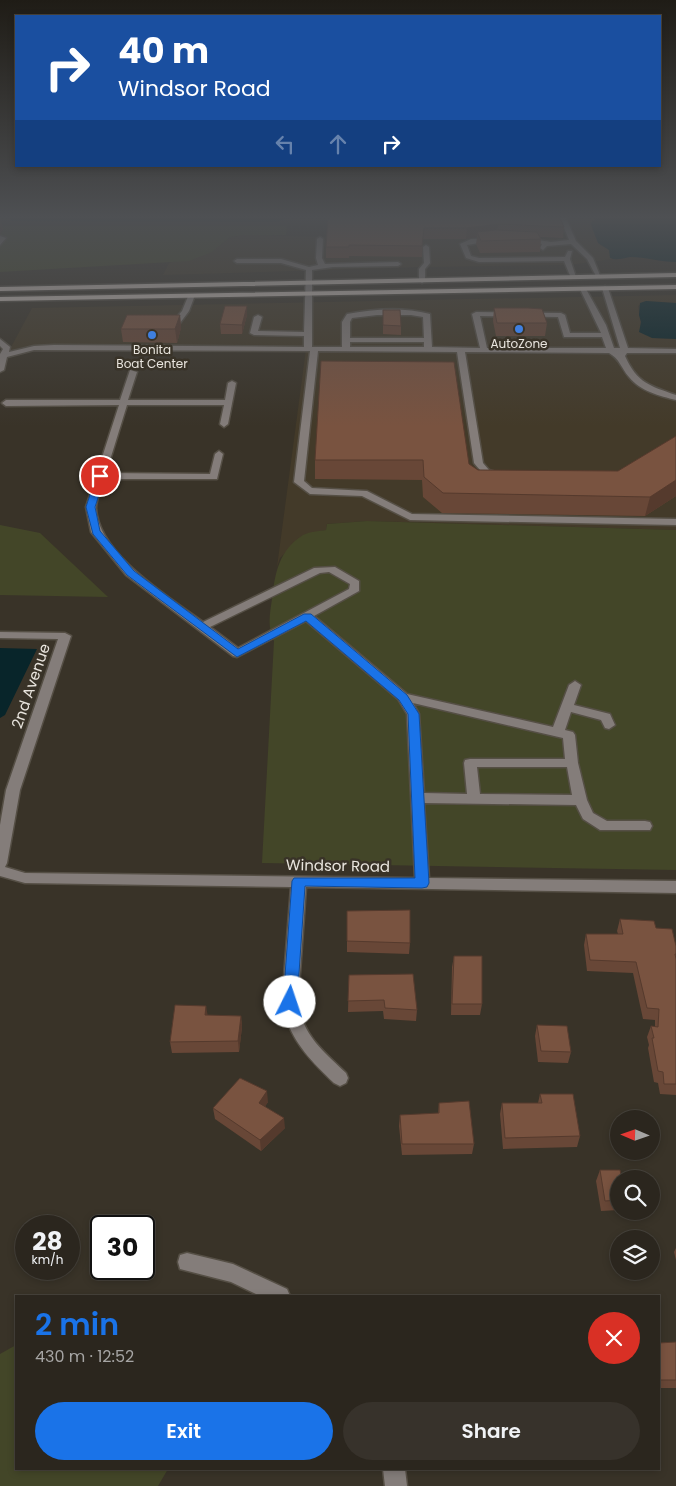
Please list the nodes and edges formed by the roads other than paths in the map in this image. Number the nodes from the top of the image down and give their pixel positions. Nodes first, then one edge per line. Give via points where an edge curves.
1 (85, 287) edge
2 (310, 287) edge
3 (651, 287) edge
4 (605, 288) junction
5 (0, 289) edge
6 (582, 289) junction
7 (310, 293) junction
8 (191, 295) junction
9 (0, 299) edge
10 (258, 317) dead end
11 (159, 322) edge
12 (309, 334) junction
13 (606, 335) junction
14 (346, 340) junction
15 (428, 340) junction
16 (0, 341) edge
17 (311, 349) junction
18 (346, 350) junction
19 (428, 350) junction
20 (461, 350) junction
21 (484, 350) junction
22 (611, 351) junction
23 (676, 351) edge
24 (623, 354) junction
25 (1, 355) edge
26 (453, 362) edge
27 (461, 368) junction
28 (0, 370) edge
29 (133, 372) dead end
30 (232, 383) dead end
31 (676, 398) edge
32 (2, 401) edge
33 (124, 402) junction
34 (229, 402) junction
35 (224, 424) dead end
36 (219, 454) dead end
37 (100, 476) junction
38 (514, 479) edge
39 (676, 522) edge
40 (307, 616) junction
41 (202, 627) junction
42 (0, 635) edge
43 (575, 685) dead end
44 (403, 697) junction
45 (567, 707) junction
46 (609, 725) dead end
47 (558, 731) junction
48 (572, 764) junction
49 (416, 798) junction
50 (474, 799) junction
51 (580, 800) junction
52 (645, 826) dead end
53 (0, 863) edge
54 (0, 871) edge
55 (298, 881) junction
56 (422, 883) junction
57 (676, 887) edge
58 (340, 1078) dead end
59 (187, 1262) dead end
60 (278, 1295) edge
61 (394, 1470) edge
62 (396, 1486) edge

1 - 5 main road
2 - 7 street
3 - 4 main road
4 - 6 main road
4 - 24 street
6 - 7 main road
6 - 13 street
7 - 8 main road
7 - 12 street
8 - 9 main road
8 - 11 street via 177,321
10 - 12 street via 254,333
12 - 17 street
13 - 21 street via 567,335 561,315 476,314
13 - 22 street
14 - 15 street
14 - 15 street via 346,322 350,316 365,313 427,316
14 - 18 street
15 - 19 street
16 - 25 street via 7,349
17 - 18 street
17 - 25 street via 54,347
17 - 39 street via 316,366 298,482 310,492 364,493 410,517
18 - 19 street
19 - 20 street
20 - 21 street
20 - 27 street
21 - 22 street
22 - 24 street
23 - 24 street
24 - 31 street via 628,373 635,381
25 - 28 street
26 - 27 street
27 - 38 street via 479,463 486,472
29 - 33 street
30 - 34 street
32 - 33 street
33 - 34 street
33 - 37 street
34 - 35 street
36 - 37 street via 214,477
37 - 41 street via 90,507 96,532 130,573
40 - 41 street via 237,653
40 - 41 street via 354,591 355,584 331,569 318,570
40 - 44 street
42 - 53 street, 2nd Avenue via 65,636 13,790
43 - 45 street
44 - 47 street
44 - 49 street via 413,714
45 - 46 street via 606,717
45 - 47 street
47 - 48 street via 569,735
48 - 50 street via 470,763
48 - 51 street
49 - 50 street
49 - 56 street
50 - 51 street
51 - 52 street via 588,816 605,826
54 - 55 street, Windsor Road via 25,878
55 - 56 street, Windsor Road
55 - 58 street via 291,1014 295,1028 309,1049
56 - 57 street, Windsor Road
59 - 60 street via 234,1273
61 - 62 street

